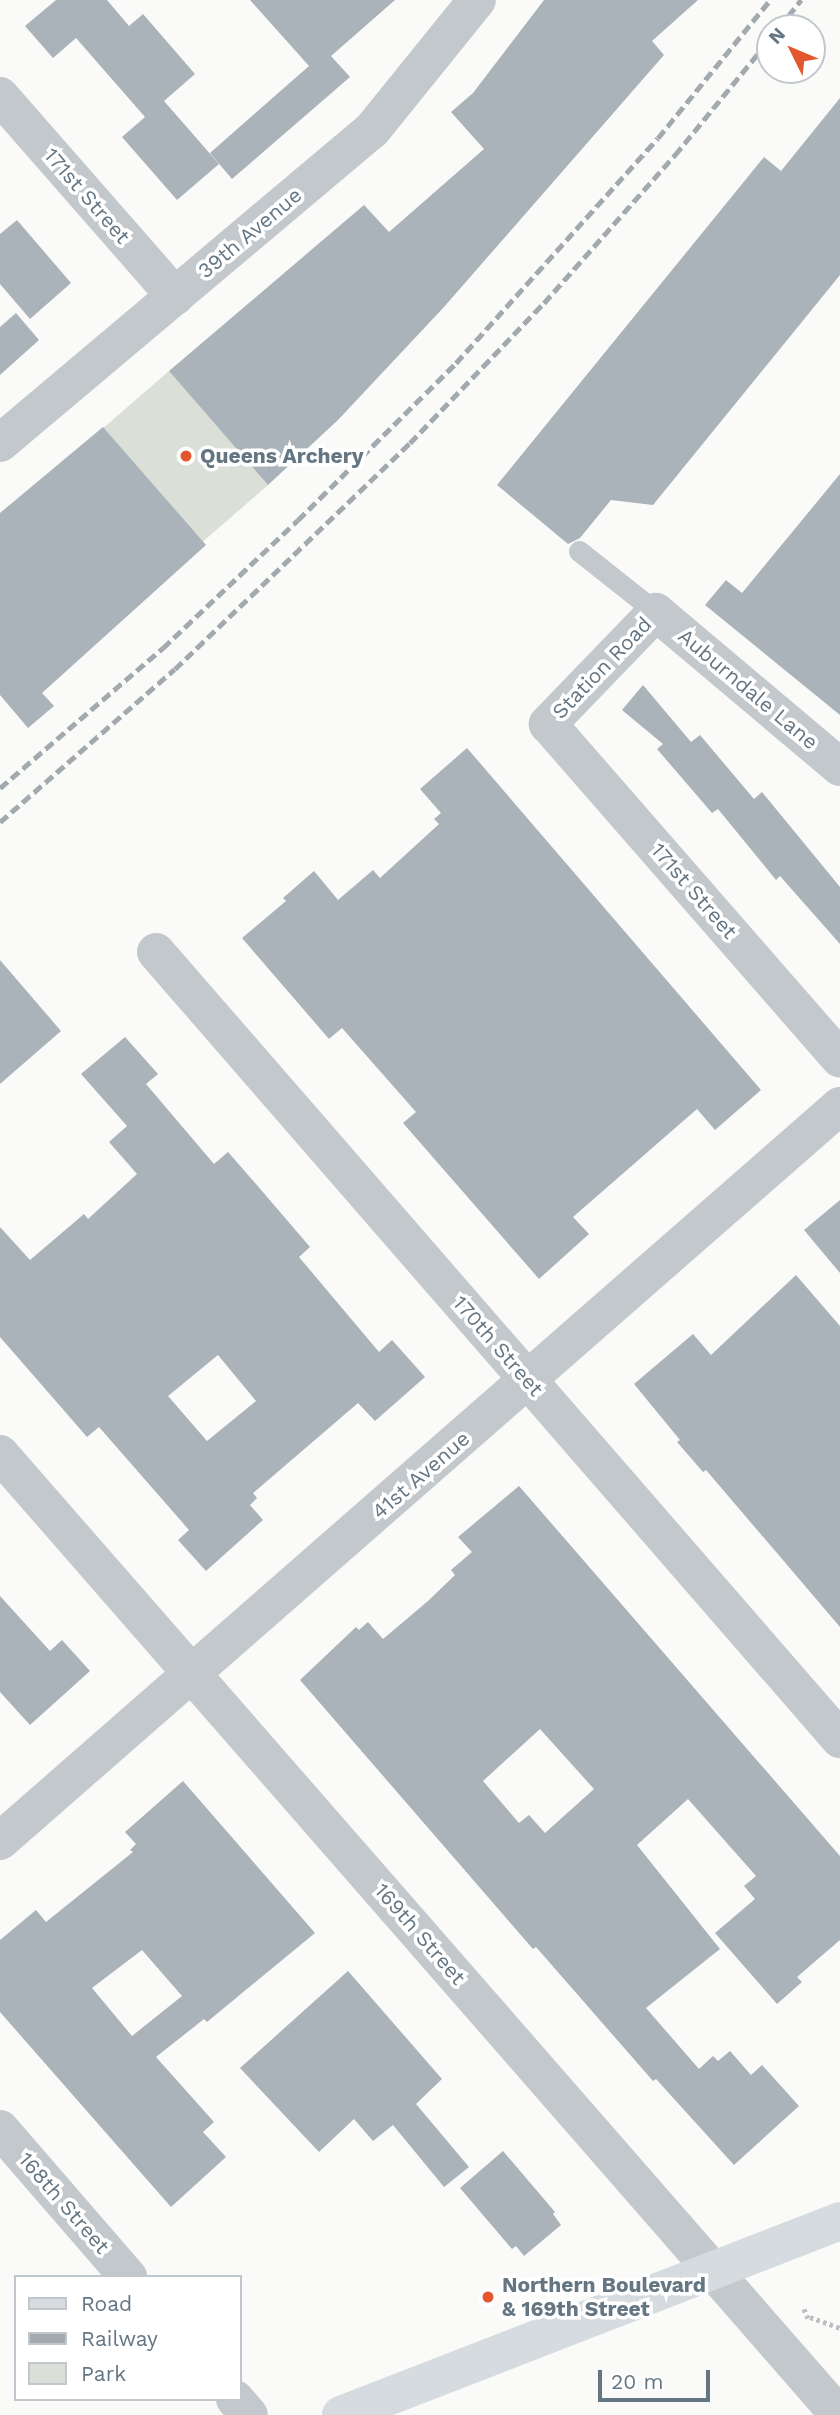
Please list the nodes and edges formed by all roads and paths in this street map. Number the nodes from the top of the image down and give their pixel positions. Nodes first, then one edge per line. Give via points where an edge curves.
1 (477, 0) edge
2 (0, 96) edge
3 (175, 296) junction
4 (0, 443) edge
5 (579, 551) dead end
6 (656, 612) junction
7 (548, 724) joint
8 (840, 767) edge
9 (156, 952) dead end
10 (840, 1059) edge
11 (840, 1107) edge
12 (528, 1381) junction
13 (0, 1454) edge
14 (192, 1674) junction
15 (840, 1739) edge
16 (0, 1841) edge
17 (0, 2129) edge
18 (840, 2221) edge
19 (713, 2270) junction
20 (126, 2275) edge
21 (810, 2317) dead end
22 (840, 2328) edge
23 (237, 2401) edge
24 (249, 2415) edge
25 (341, 2415) edge
26 (839, 2415) edge

1 - 3 street, 39th Avenue via 372,130
2 - 3 street, 171st Street
3 - 4 street, 39th Avenue
5 - 6 lane
6 - 7 street, Station Road
6 - 8 street, Auburndale Lane
7 - 10 street, 171st Street
9 - 12 street, 170th Street
11 - 12 street, 41st Avenue
12 - 14 street, 41st Avenue
12 - 15 street, 170th Street
13 - 14 street, 169th Street
14 - 16 street, 41st Avenue
14 - 19 street, 169th Street
17 - 20 street, 168th Street
18 - 19 main road
19 - 25 main road
19 - 26 street, 169th Street
21 - 22 path
23 - 24 street

